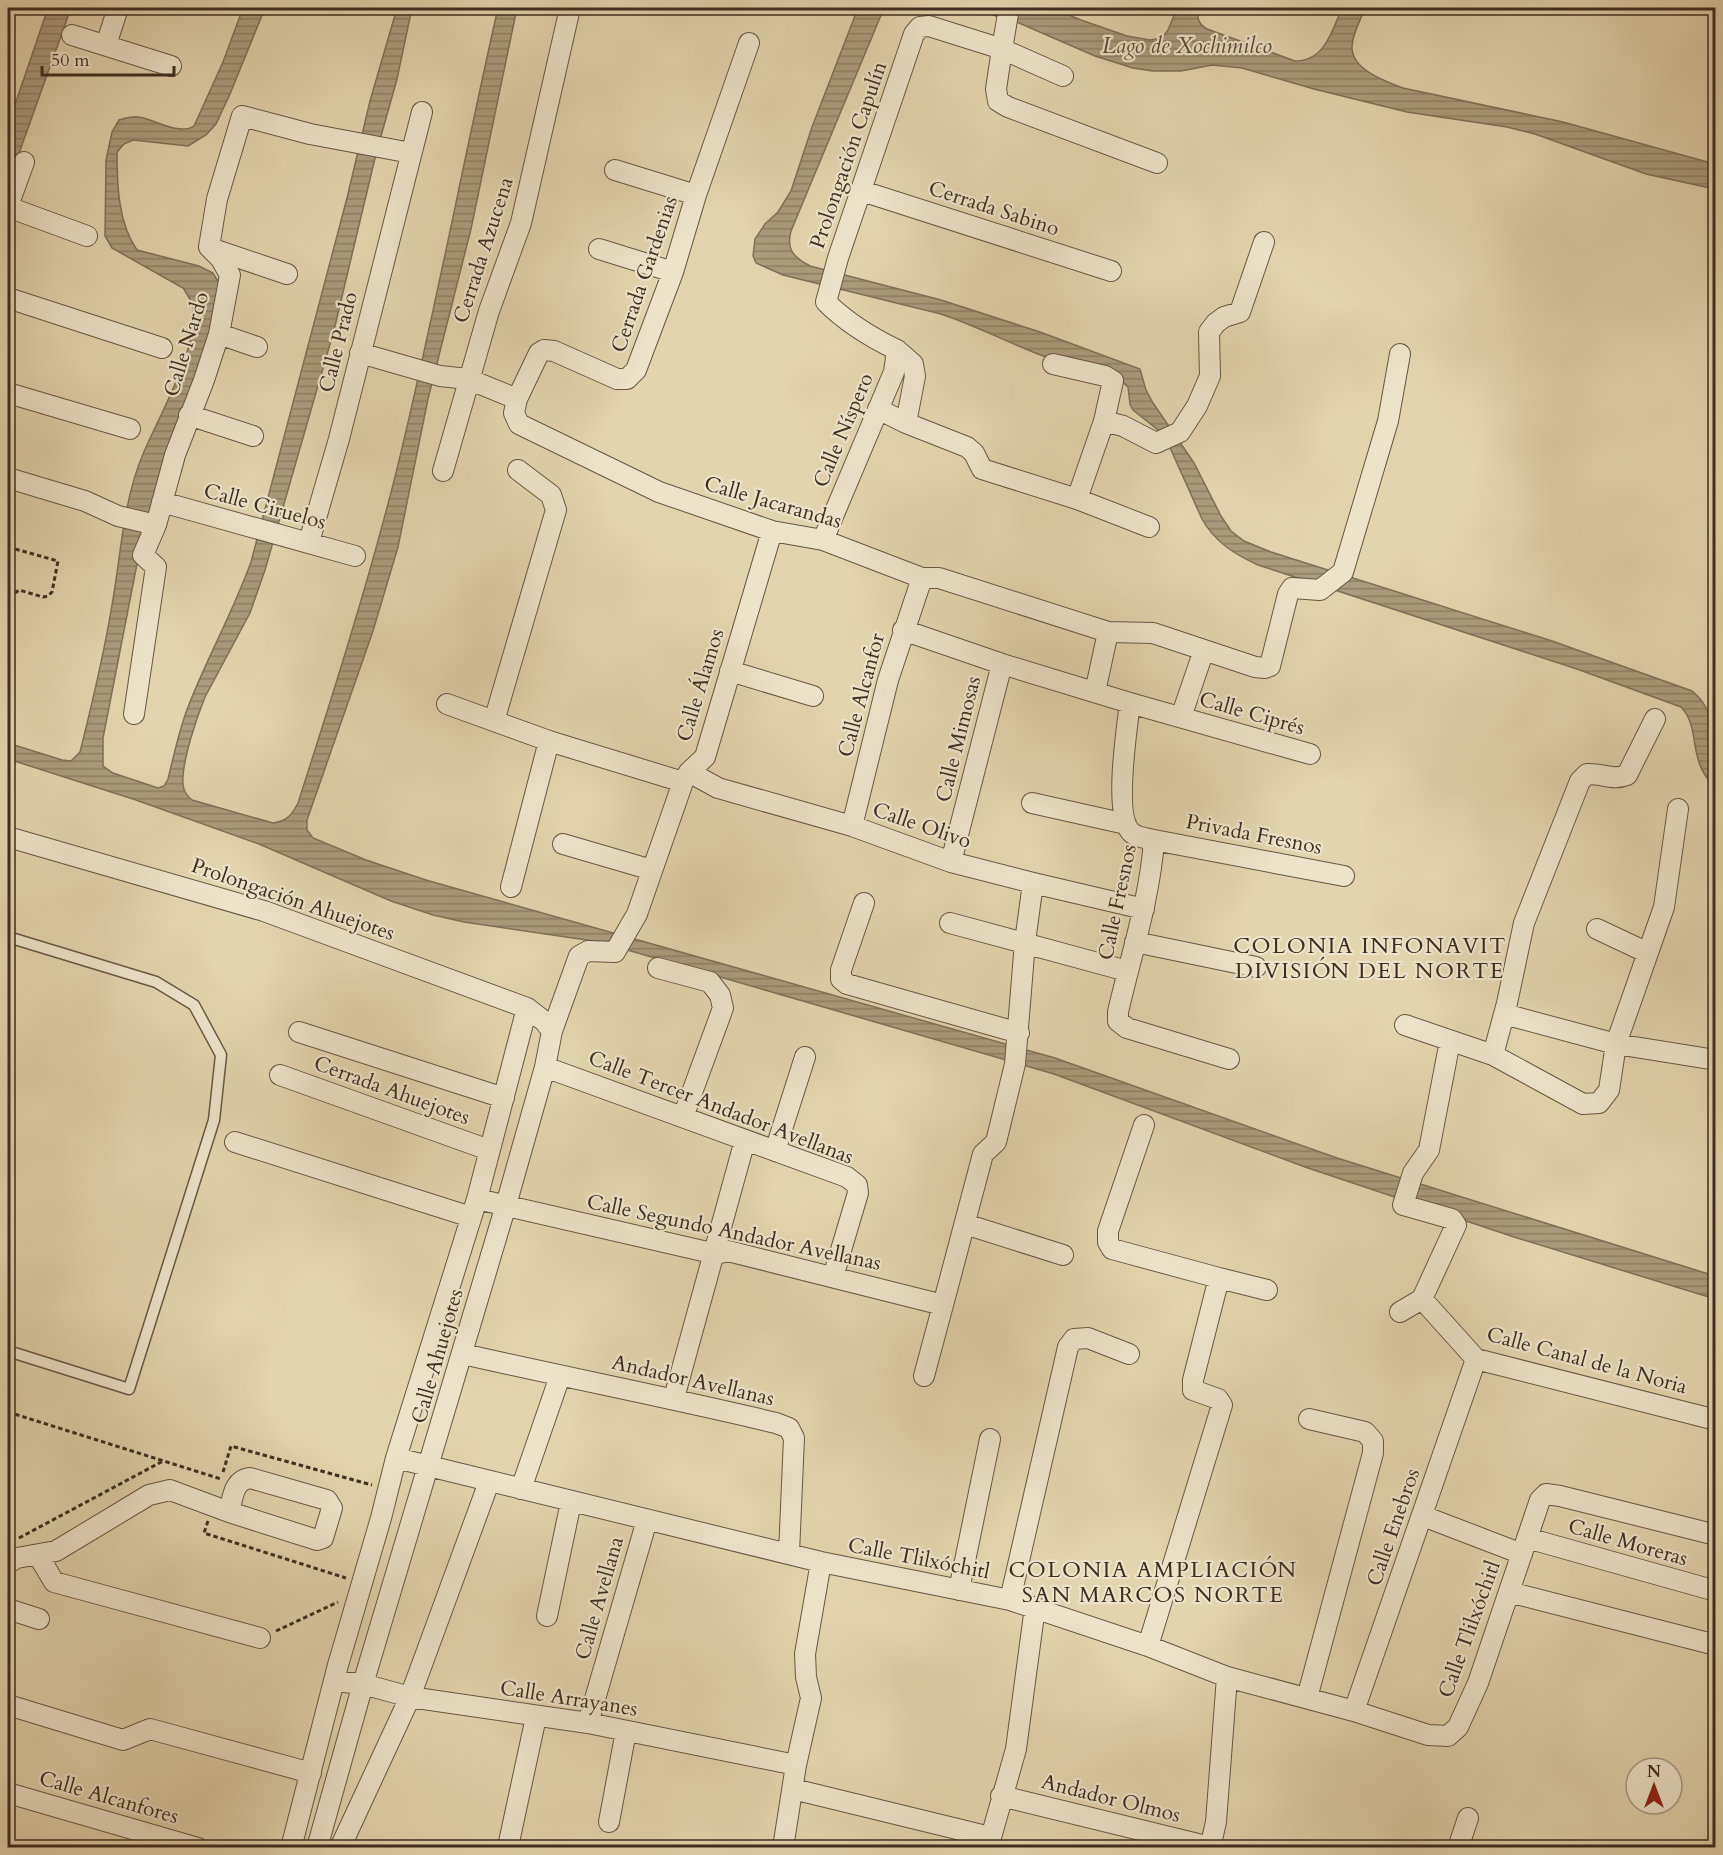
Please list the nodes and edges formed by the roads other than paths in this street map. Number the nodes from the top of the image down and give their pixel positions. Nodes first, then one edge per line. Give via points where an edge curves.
1 (118, 8) edge
2 (570, 8) edge
3 (1007, 16) edge
4 (72, 34) dead end
5 (749, 43) dead end
6 (106, 45) junction
7 (1002, 49) junction
8 (171, 66) dead end
9 (1063, 76) dead end
10 (422, 112) dead end
11 (411, 153) junction
12 (24, 162) dead end
13 (1157, 163) dead end
14 (615, 170) dead end
15 (862, 191) junction
16 (696, 195) junction
17 (8, 207) edge
18 (87, 236) dead end
19 (1264, 242) dead end
20 (208, 247) junction
21 (599, 249) dead end
22 (1111, 271) dead end
23 (673, 272) junction
24 (287, 274) dead end
25 (8, 298) edge
26 (219, 333) junction
27 (257, 347) dead end
28 (162, 348) dead end
29 (897, 350) junction
30 (360, 353) junction
31 (1400, 354) dead end
32 (1053, 364) dead end
33 (468, 379) junction
34 (8, 393) edge
35 (517, 399) junction
36 (878, 409) junction
37 (189, 415) junction
38 (1104, 421) junction
39 (906, 423) junction
40 (130, 429) dead end
41 (253, 436) dead end
42 (518, 470) dead end
43 (443, 471) dead end
44 (8, 478) edge
45 (1077, 499) junction
46 (162, 502) junction
47 (153, 525) junction
48 (1149, 527) dead end
49 (772, 531) junction
50 (823, 540) junction
51 (309, 543) junction
52 (355, 556) dead end
53 (922, 578) junction
54 (903, 630) junction
55 (1108, 632) junction
56 (1204, 650) junction
57 (1002, 664) junction
58 (730, 671) junction
59 (1095, 692) junction
60 (813, 696) dead end
61 (1130, 703) junction
62 (447, 704) dead end
63 (134, 714) dead end
64 (1181, 717) junction
65 (1655, 719) dead end
66 (494, 721) junction
67 (549, 741) junction
68 (1310, 754) dead end
69 (686, 777) junction
70 (1032, 803) dead end
71 (1678, 810) dead end
72 (1126, 824) junction
73 (852, 826) junction
74 (8, 837) edge
75 (1154, 840) junction
76 (563, 844) dead end
77 (951, 862) junction
78 (652, 870) junction
79 (1344, 876) dead end
80 (1033, 883) junction
81 (511, 887) dead end
82 (864, 903) dead end
83 (1144, 909) junction
84 (637, 914) joint
85 (950, 923) dead end
86 (1597, 929) dead end
87 (8, 937) edge
88 (1025, 942) junction
89 (1135, 942) junction
90 (1648, 953) junction
91 (1256, 967) dead end
92 (658, 968) dead end
93 (1127, 971) junction
94 (528, 1008) junction
95 (1504, 1014) junction
96 (1405, 1025) dead end
97 (552, 1031) junction
98 (299, 1032) dead end
99 (1018, 1037) junction
100 (1450, 1041) junction
101 (1616, 1044) junction
102 (1493, 1055) junction
103 (805, 1057) dead end
104 (1229, 1059) dead end
105 (1716, 1060) edge
106 (545, 1067) junction
107 (280, 1075) dead end
108 (504, 1098) junction
109 (682, 1117) junction
110 (1144, 1125) dead end
111 (745, 1140) junction
112 (235, 1142) dead end
113 (489, 1150) junction
114 (775, 1151) junction
115 (506, 1205) junction
116 (474, 1208) junction
117 (965, 1224) junction
118 (716, 1254) junction
119 (1063, 1255) dead end
120 (833, 1277) junction
121 (1220, 1278) junction
122 (1267, 1290) dead end
123 (1422, 1299) junction
124 (943, 1305) junction
125 (1400, 1312) dead end
126 (8, 1351) edge
127 (464, 1354) junction
128 (1129, 1354) dead end
129 (1476, 1359) junction
130 (560, 1376) junction
131 (924, 1376) dead end
132 (674, 1398) junction
133 (1309, 1419) dead end
134 (1716, 1420) edge
135 (990, 1439) dead end
136 (396, 1458) junction
137 (429, 1467) junction
138 (489, 1482) junction
139 (520, 1490) junction
140 (572, 1502) junction
141 (229, 1512) junction
142 (1423, 1516) junction
143 (647, 1520) junction
144 (1716, 1536) edge
145 (1525, 1546) junction
146 (789, 1553) junction
147 (38, 1555) junction
148 (821, 1562) junction
149 (8, 1563) edge
150 (959, 1590) junction
151 (1716, 1591) edge
152 (1509, 1592) junction
153 (1010, 1600) junction
154 (1035, 1607) junction
155 (8, 1609) edge
156 (547, 1616) dead end
157 (39, 1619) dead end
158 (260, 1638) road end
159 (1148, 1646) junction
160 (1716, 1646) edge
161 (1227, 1677) junction
162 (334, 1682) junction
163 (363, 1684) junction
164 (410, 1697) junction
165 (1307, 1698) junction
166 (8, 1706) edge
167 (1354, 1711) junction
168 (536, 1717) junction
169 (588, 1723) junction
170 (626, 1731) junction
171 (796, 1765) junction
172 (311, 1773) junction
173 (793, 1789) junction
174 (8, 1792) edge
175 (1002, 1796) junction
176 (1468, 1818) dead end
177 (609, 1822) dead end
178 (989, 1842) edge
179 (1210, 1847) edge
180 (198, 1848) edge
181 (291, 1848) edge
182 (318, 1848) edge
183 (340, 1848) edge
184 (510, 1848) edge
185 (783, 1848) edge
186 (1458, 1848) edge

1 - 6 street
2 - 33 street, Cerrada Azucena via 521,223
3 - 7 street
4 - 6 street
5 - 16 street, Cerrada Gardenias
6 - 8 street
7 - 9 street
7 - 13 street via 998,101
7 - 15 street, Prolongación Capulín via 929,26 920,27 914,34
10 - 11 street, Calle Prado
11 - 20 street via 310,134 242,116 217,199
11 - 30 street, Calle Prado
12 - 17 street
14 - 16 street
15 - 22 street, Cerrada Sabino
15 - 29 street, Prolongación Capulín via 826,302 871,338
16 - 23 street, Cerrada Gardenias
17 - 18 street
19 - 38 street via 1240,312 1224,317 1209,332 1210,376 1180,432 1156,443
20 - 24 street
20 - 26 street, Calle Nardo via 230,275
21 - 23 street
23 - 35 street, Cerrada Gardenias via 636,370 627,379 617,379 544,350
25 - 28 street
26 - 27 street
26 - 37 street, Calle Nardo
29 - 36 street, Calle Níspero via 894,372
29 - 39 street via 913,364 915,376
30 - 33 street via 440,376
30 - 51 street, Calle Prado
31 - 56 street via 1388,421 1343,572 1320,590 1292,588 1270,666 1255,667
32 - 38 street via 1113,381
33 - 35 street
33 - 43 street, Cerrada Azucena
34 - 40 street
35 - 49 street, Calle Jacarandas via 514,413 519,424 534,432 659,492
36 - 39 street
36 - 50 street, Calle Níspero
37 - 41 street
37 - 46 street, Calle Nardo
38 - 45 street
39 - 45 street via 967,447 982,469
42 - 66 street via 551,495 556,510
44 - 47 street
45 - 48 street
46 - 47 street, Calle Nardo
46 - 51 street, Calle Ciruelos
47 - 63 street, Calle Nardo via 142,555 156,567
49 - 50 street, Calle Jacarandas
49 - 58 street, Calle Álamos
50 - 53 street, Calle Jacarandas
51 - 52 street, Calle Ciruelos
53 - 54 street, Calle Alcanfor
53 - 55 street, Calle Jacarandas via 939,578
54 - 57 street, Calle Mimosas
54 - 73 street, Calle Alcanfor
55 - 56 street, Calle Jacarandas via 1153,633
55 - 59 street
56 - 64 street, Calle Ciprés
57 - 59 street, Calle Mimosas
57 - 77 street, Calle Mimosas
58 - 60 street
58 - 69 street, Calle Álamos via 705,757
59 - 61 street, Calle Ciprés
61 - 64 street, Calle Ciprés
61 - 72 street, Calle Fresnos via 1122,790
62 - 66 street
64 - 68 street, Calle Ciprés
65 - 95 street via 1627,775 1609,778 1587,774 1580,781 1524,923
66 - 67 street, Calle Olivo
67 - 69 street, Calle Olivo
67 - 81 street
69 - 73 street, Calle Olivo
69 - 78 street, Calle Álamos
70 - 72 street
71 - 90 street via 1664,907
72 - 75 street, Calle Fresnos via 1131,832
73 - 77 street, Calle Olivo
74 - 94 street, Prolongación Ahuejotes via 264,911
75 - 79 street, Privada Fresnos
75 - 83 street, Calle Fresnos
76 - 78 street
77 - 80 street, Calle Olivo
78 - 84 street, Calle Álamos
80 - 83 street, Calle Olivo
80 - 88 street
82 - 99 street via 841,970 847,984
83 - 89 street, Calle Fresnos
84 - 97 street, Calle Ahuejotes via 615,952 588,951 579,956
85 - 88 street
86 - 90 street
87 - 126 lane via 156,982 194,1005 221,1054 214,1120 129,1389
88 - 93 street
88 - 99 street
89 - 91 street
89 - 93 street, Calle Fresnos
90 - 101 street
92 - 109 street via 710,982 720,995 723,1008
93 - 104 street, Calle Fresnos via 1118,1021 1127,1028
94 - 97 street, Prolongación Ahuejotes
94 - 108 street, Calle Ahuejotes
95 - 101 street
95 - 102 street
96 - 100 street
97 - 106 street, Calle Ahuejotes
98 - 108 street
99 - 117 street via 996,1142 983,1154
100 - 102 street
100 - 123 street via 1429,1150 1413,1173 1403,1205 1452,1219 1456,1225
101 - 102 street via 1609,1090 1599,1103 1583,1104
101 - 105 street
103 - 114 street
106 - 109 street, Calle Tercer Andador Avellanas
106 - 115 street, Calle Ahuejotes
107 - 113 street, Cerrada Ahuejotes
108 - 113 street, Calle Ahuejotes
109 - 111 street, Calle Tercer Andador Avellanas
110 - 121 street via 1108,1231 1108,1242 1112,1249
111 - 114 street, Calle Tercer Andador Avellanas
111 - 118 street
112 - 116 street, Calle Segundo Andador Avellanas
113 - 116 street, Calle Ahuejotes
114 - 120 street, Calle Tercer Andador Avellanas via 847,1177 857,1185
115 - 116 street, Calle Segundo Andador Avellanas
115 - 118 street, Calle Segundo Andador Avellanas
115 - 127 street, Calle Ahuejotes
116 - 136 street, Calle Ahuejotes
117 - 119 street
117 - 124 street
118 - 120 street, Calle Segundo Andador Avellanas via 728,1251
118 - 132 street
120 - 124 street, Calle Segundo Andador Avellanas
121 - 122 street
121 - 159 street via 1193,1390 1218,1399 1222,1405
123 - 125 street
123 - 129 street, Calle Canal de la Noria
124 - 131 street
127 - 130 street, Andador Avellanas
127 - 137 street, Calle Ahuejotes
128 - 153 street via 1088,1338 1074,1339 1068,1347
129 - 134 street, Calle Canal de la Noria
129 - 142 street, Calle Enebros
130 - 132 street, Andador Avellanas
130 - 139 street
132 - 146 street, Andador Avellanas via 789,1428 794,1438
133 - 165 street via 1365,1432 1373,1441 1373,1453
135 - 150 street
136 - 137 street, Calle Tlilxóchitl
136 - 162 street, Calle Ahuejotes
137 - 138 street, Calle Tlilxóchitl
137 - 163 street, Calle Ahuejotes
138 - 139 street, Calle Tlilxóchitl
138 - 164 street
139 - 140 street, Calle Tlilxóchitl
140 - 143 street, Calle Tlilxóchitl
140 - 156 street
141 - 141 street via 320,1540 332,1508 327,1500 250,1478 237,1484
141 - 147 street via 170,1490 149,1495 56,1551
142 - 145 street, Calle Moreras
142 - 167 street, Calle Enebros
143 - 146 street, Calle Tlilxóchitl
143 - 169 street, Calle Avellana
144 - 145 street, Calle Tlilxóchitl via 1546,1494 1540,1500
145 - 151 street, Calle Moreras
145 - 152 street, Calle Tlilxóchitl
146 - 148 street, Calle Tlilxóchitl
147 - 149 street
147 - 158 street via 54,1581
148 - 150 street, Calle Tlilxóchitl
148 - 171 street via 805,1654 811,1698
150 - 153 street, Calle Tlilxóchitl
152 - 160 street
152 - 167 street, Calle Tlilxóchitl via 1478,1683 1458,1727 1448,1736 1428,1735
153 - 154 street, Calle Tlilxóchitl
154 - 159 street, Calle Tlilxóchitl
154 - 175 street via 1016,1749
155 - 157 street
159 - 161 street, Calle Tlilxóchitl
161 - 165 street, Calle Tlilxóchitl
161 - 179 street via 1216,1822
162 - 163 street, Calle Arrayanes
162 - 172 street, Calle Ahuejotes
163 - 164 street, Calle Arrayanes
163 - 182 street, Calle Ahuejotes
164 - 168 street, Calle Arrayanes
164 - 183 street
165 - 167 street, Calle Tlilxóchitl
166 - 172 street via 123,1740 150,1729
168 - 169 street, Calle Arrayanes
168 - 184 street via 508,1842
169 - 170 street, Calle Arrayanes
170 - 171 street, Calle Arrayanes
170 - 177 street
171 - 173 street
172 - 181 street, Calle Ahuejotes
173 - 178 street
173 - 185 street
174 - 180 street, Calle Alcanfores
175 - 178 street
175 - 179 street, Andador Olmos
176 - 186 street

